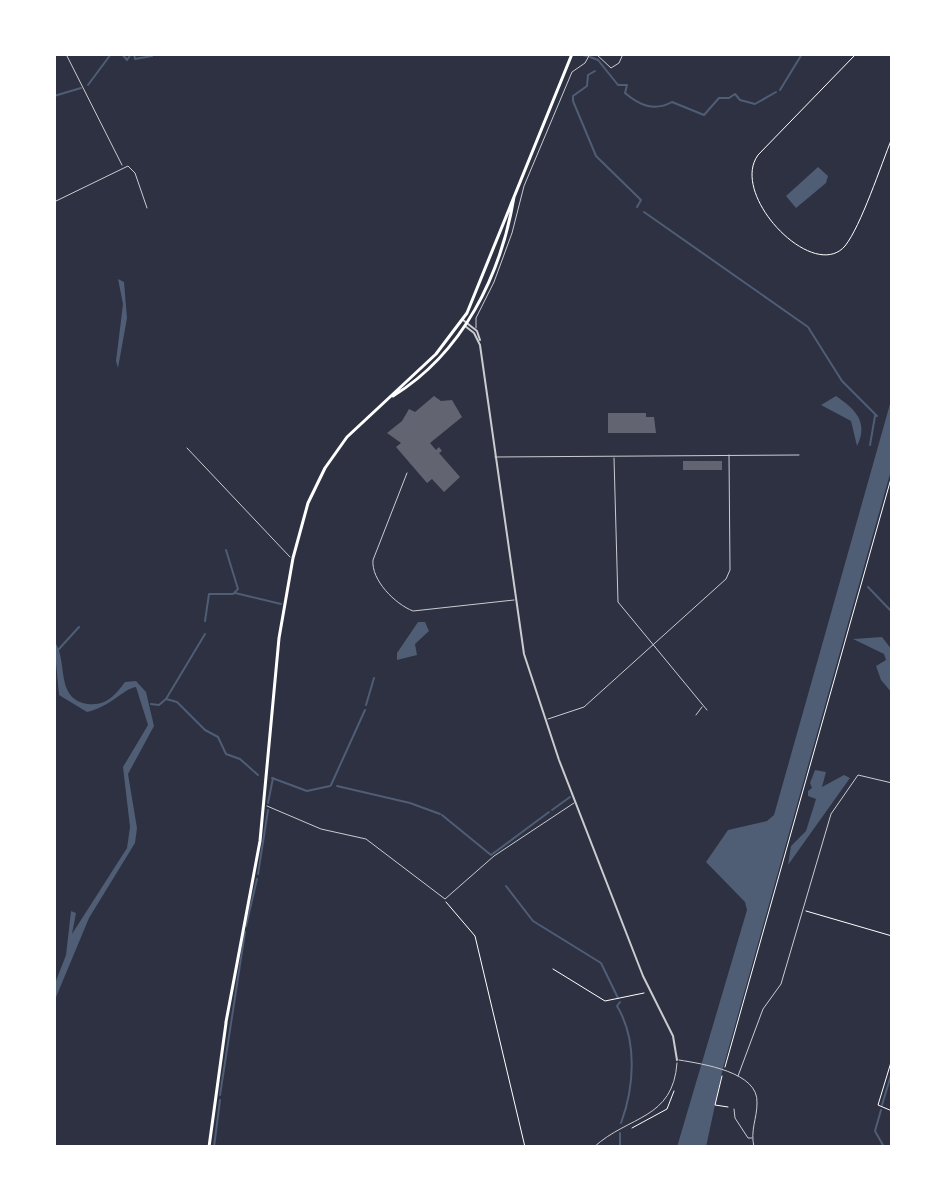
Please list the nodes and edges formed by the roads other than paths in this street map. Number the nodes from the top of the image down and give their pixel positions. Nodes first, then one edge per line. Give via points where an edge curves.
1 (66, 54) edge
2 (572, 54) edge
3 (590, 54) edge
4 (596, 54) edge
5 (623, 54) edge
6 (123, 167) junction
7 (516, 189) junction
8 (54, 202) edge
9 (147, 208) dead end
10 (462, 322) junction
11 (467, 325) junction
12 (477, 331) junction
13 (480, 345) junction
14 (384, 401) junction
15 (187, 448) dead end
16 (729, 455) junction
17 (799, 455) dead end
18 (614, 456) junction
19 (495, 457) junction
20 (407, 473) dead end
21 (293, 558) junction
22 (514, 600) junction
23 (653, 645) junction
24 (703, 705) junction
25 (707, 710) dead end
26 (696, 715) dead end
27 (545, 720) junction
28 (892, 783) edge
29 (576, 802) junction
30 (264, 806) junction
31 (677, 1060) junction
32 (738, 1076) junction
33 (734, 1109) road end
34 (752, 1138) junction
35 (209, 1147) edge
36 (594, 1147) edge
37 (754, 1147) edge

1 - 6 street
2 - 7 main road
3 - 12 street via 572,72 524,186 502,262 476,318
4 - 5 street via 611,68
6 - 8 street
6 - 9 street via 133,169
7 - 10 main road
7 - 11 main road via 493,272
10 - 11 street
10 - 14 main road
11 - 12 street
11 - 13 street
11 - 14 main road via 427,372
12 - 13 street
13 - 19 street
14 - 21 main road via 354,429 325,468 308,503
15 - 21 street
16 - 17 street
16 - 18 street
16 - 23 street via 729,575
18 - 19 street
18 - 23 street via 616,596
19 - 22 street
20 - 22 street via 373,560 381,584 413,611
21 - 30 main road via 271,701
22 - 27 street
23 - 24 street
23 - 27 street via 584,707
24 - 25 street
24 - 26 street
27 - 29 street
28 - 32 street via 862,774 826,827 781,984 762,1012
29 - 30 street via 494,856 445,899 366,839
29 - 31 street via 650,991 671,1030
30 - 35 main road
31 - 32 street
31 - 36 street via 671,1092 662,1106 614,1130
32 - 34 street via 757,1098
33 - 34 street
34 - 37 street

